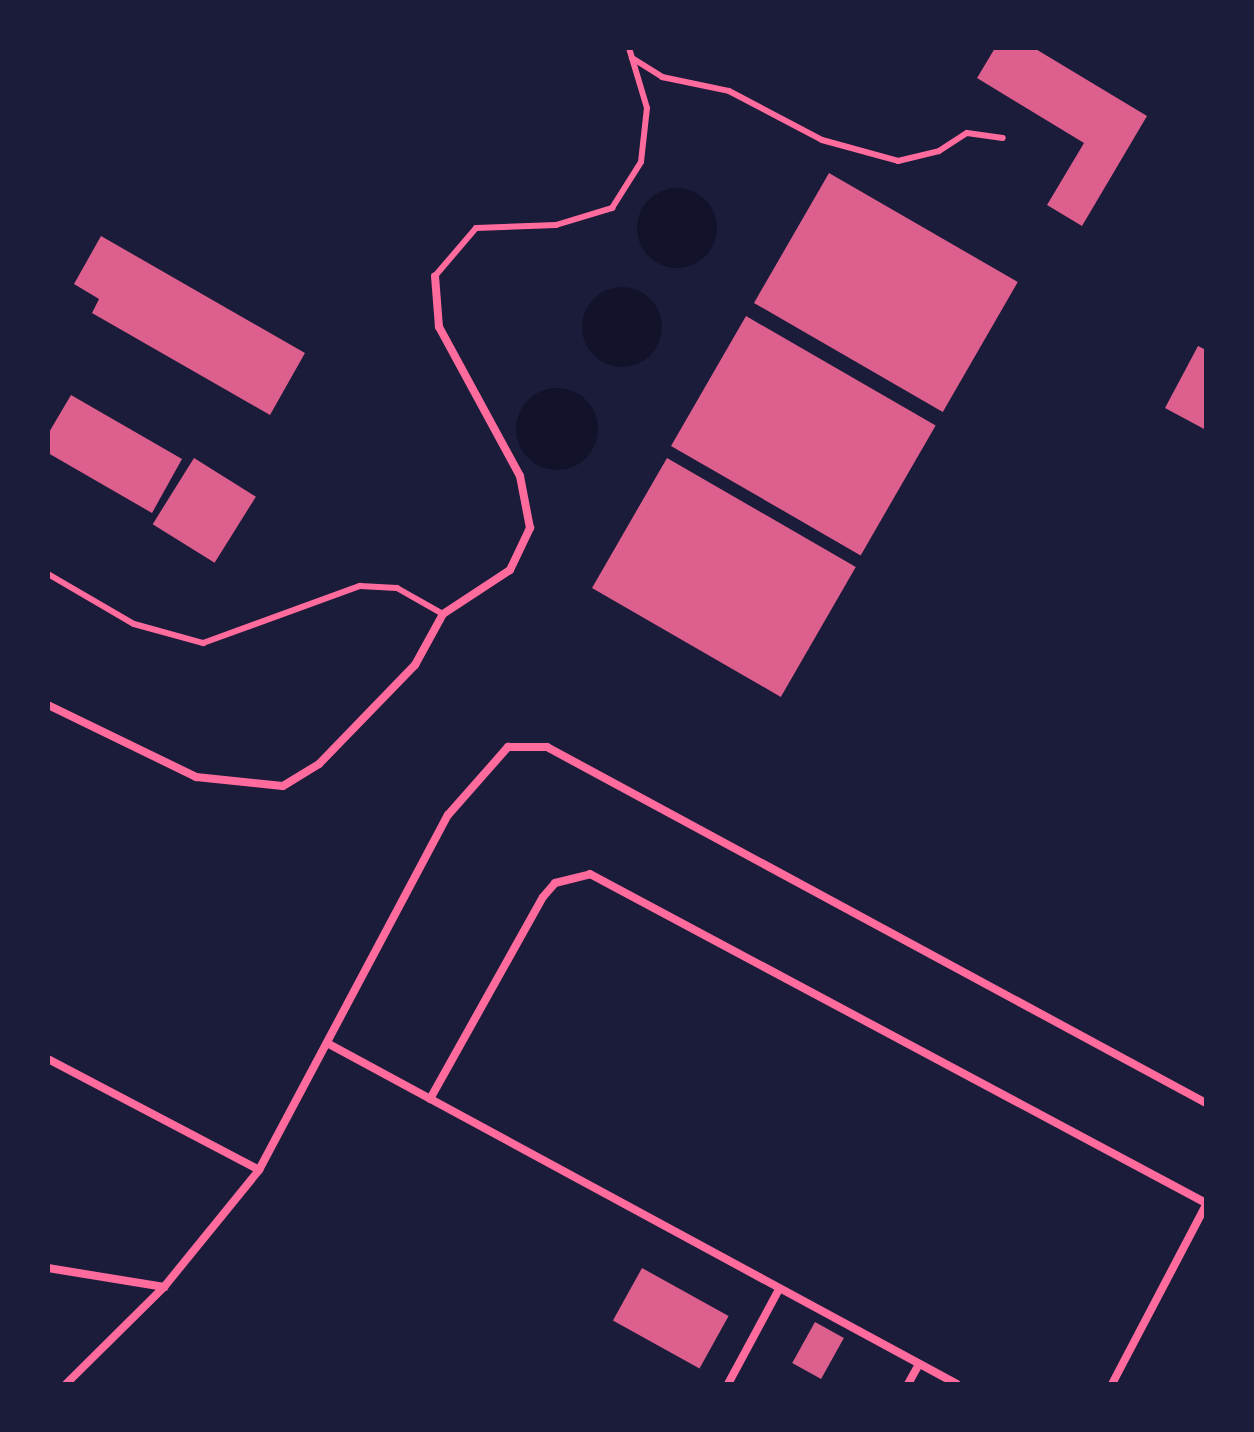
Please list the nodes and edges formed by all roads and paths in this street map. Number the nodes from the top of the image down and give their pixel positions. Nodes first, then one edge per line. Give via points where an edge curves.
1 (629, 48) edge
2 (632, 58) junction
3 (1003, 138) dead end
4 (435, 276) joint
5 (48, 574) edge
6 (443, 614) junction
7 (48, 705) edge
8 (327, 1043) junction
9 (48, 1059) edge
10 (430, 1099) junction
11 (1206, 1103) edge
12 (259, 1170) junction
13 (1206, 1204) edge
14 (48, 1268) edge
15 (164, 1287) junction
16 (778, 1291) junction
17 (919, 1364) junction
18 (66, 1384) edge
19 (728, 1384) edge
20 (908, 1384) edge
21 (957, 1384) edge
22 (1112, 1384) edge

1 - 2 lane
2 - 3 lane via 662,77 729,91 822,140 898,161 939,151 967,133
2 - 4 lane via 647,108 641,162 612,208 556,225 476,228
4 - 6 street via 439,327 520,476 530,528 510,570
5 - 6 lane via 134,624 203,643 360,586 397,588
6 - 7 street via 415,665 319,764 283,786 196,777
8 - 10 street
8 - 11 street via 448,815 508,747 547,747
8 - 12 street
9 - 12 street
10 - 13 street via 543,897 555,883 590,874
10 - 16 street
12 - 15 street
13 - 22 street
14 - 15 street
15 - 18 street
16 - 17 street
16 - 19 street
17 - 20 street
17 - 21 street

